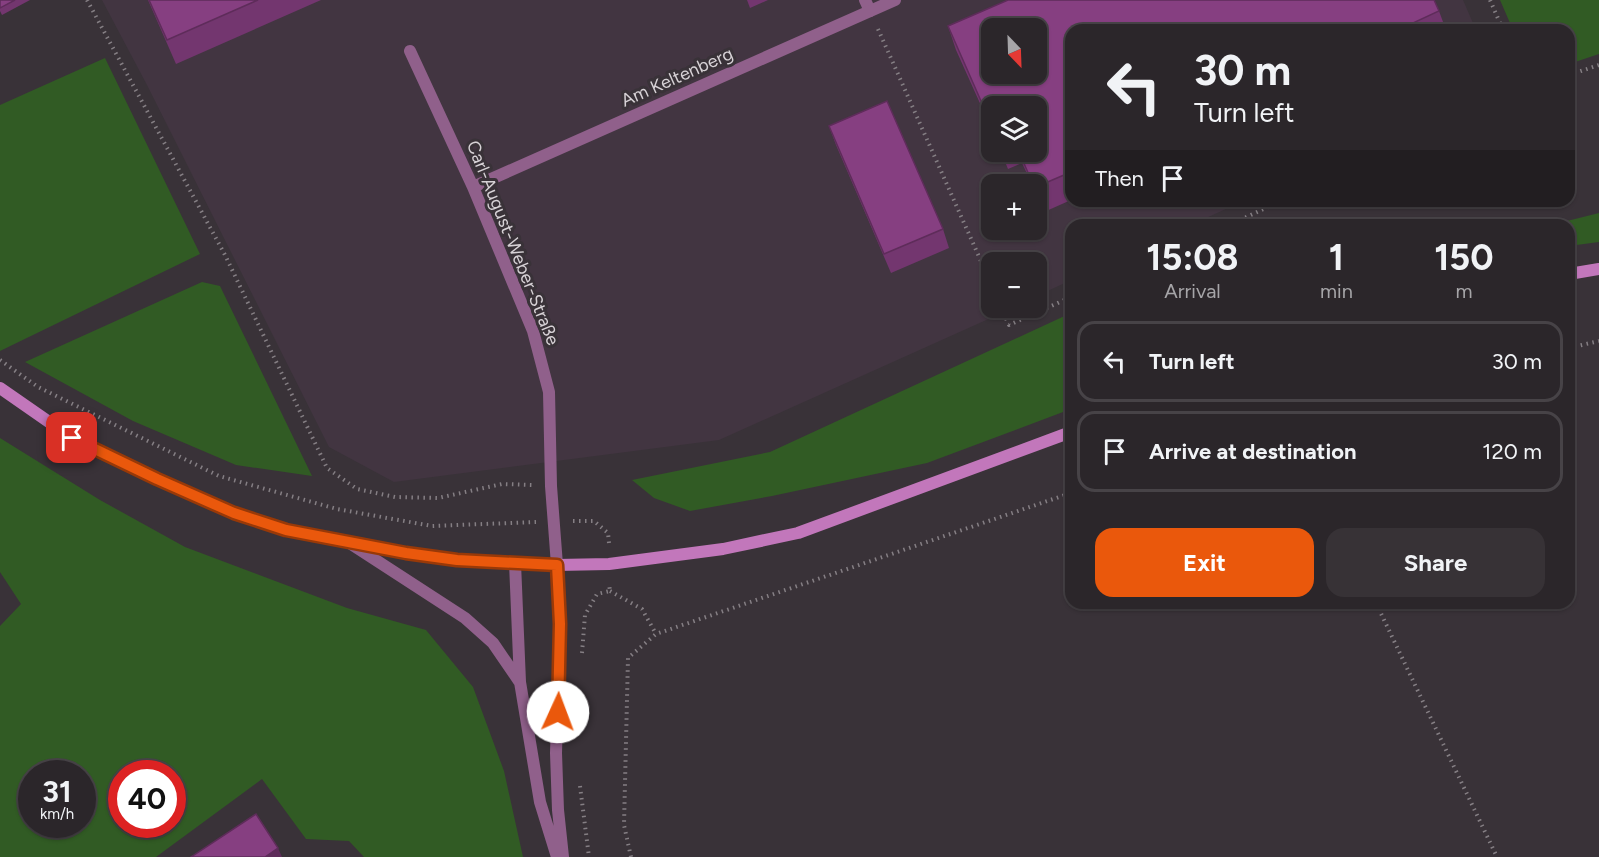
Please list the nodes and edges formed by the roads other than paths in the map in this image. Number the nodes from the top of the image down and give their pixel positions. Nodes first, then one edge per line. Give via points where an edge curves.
1 (895, 0) edge
2 (867, 5) edge
3 (410, 51) dead end
4 (474, 187) junction
5 (1599, 269) edge
6 (1575, 273) edge
7 (0, 388) edge
8 (1065, 434) edge
9 (346, 541) junction
10 (515, 563) junction
11 (557, 565) junction
12 (520, 682) junction
13 (557, 857) edge
14 (563, 857) edge

1 - 2 street, Am Keltenberg
2 - 4 street, Am Keltenberg
3 - 4 street, Carl-August-Weber-Straße
4 - 11 street, Carl-August-Weber-Straße via 533,331 549,392
5 - 6 main road
7 - 9 main road via 72,438 157,479 234,513 286,530
8 - 11 main road via 798,533 723,549 609,564
9 - 10 main road via 457,560
9 - 12 street via 465,618 493,644
10 - 11 main road
10 - 12 street
11 - 14 street, Carl-August-Weber-Straße via 560,624 556,753
12 - 13 street via 540,802

